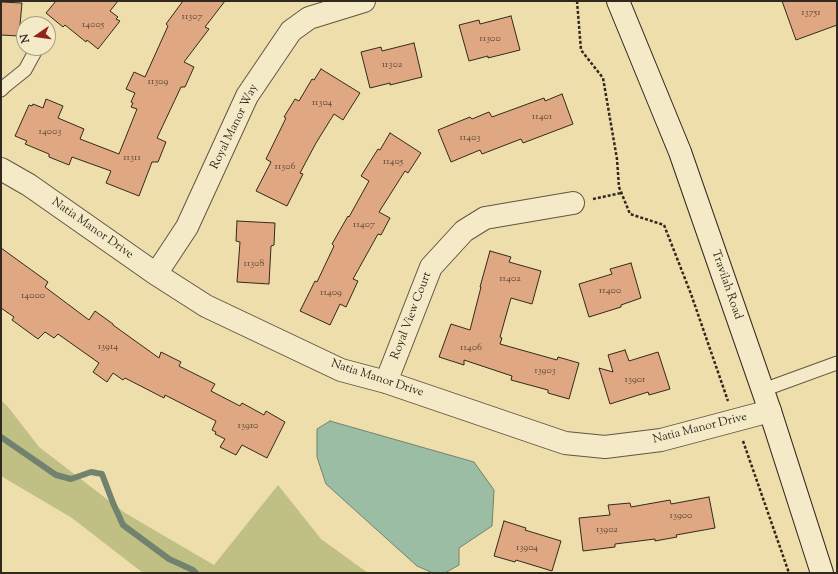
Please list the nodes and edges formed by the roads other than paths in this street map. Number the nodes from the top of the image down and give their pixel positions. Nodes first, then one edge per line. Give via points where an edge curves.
1 (364, 1) edge
2 (622, 2) edge
3 (33, 56) edge
4 (1, 90) edge
5 (1, 168) edge
6 (573, 204) road end
7 (156, 274) junction
8 (837, 363) edge
9 (386, 382) junction
10 (763, 390) junction
11 (770, 411) junction
12 (822, 573) edge

1 - 7 street, Royal Manor Way via 309,18 291,31 247,96 187,227
2 - 10 street, Travilah Road via 680,152
3 - 4 lane via 25,70
5 - 7 street, Natia Manor Drive
6 - 9 street, Royal View Court via 485,218 464,231 431,267
7 - 9 street, Natia Manor Drive via 206,306 342,370
8 - 10 lane
9 - 11 street, Natia Manor Drive via 566,443 605,447 661,440
10 - 11 street, Travilah Road
11 - 12 street, Travilah Road

